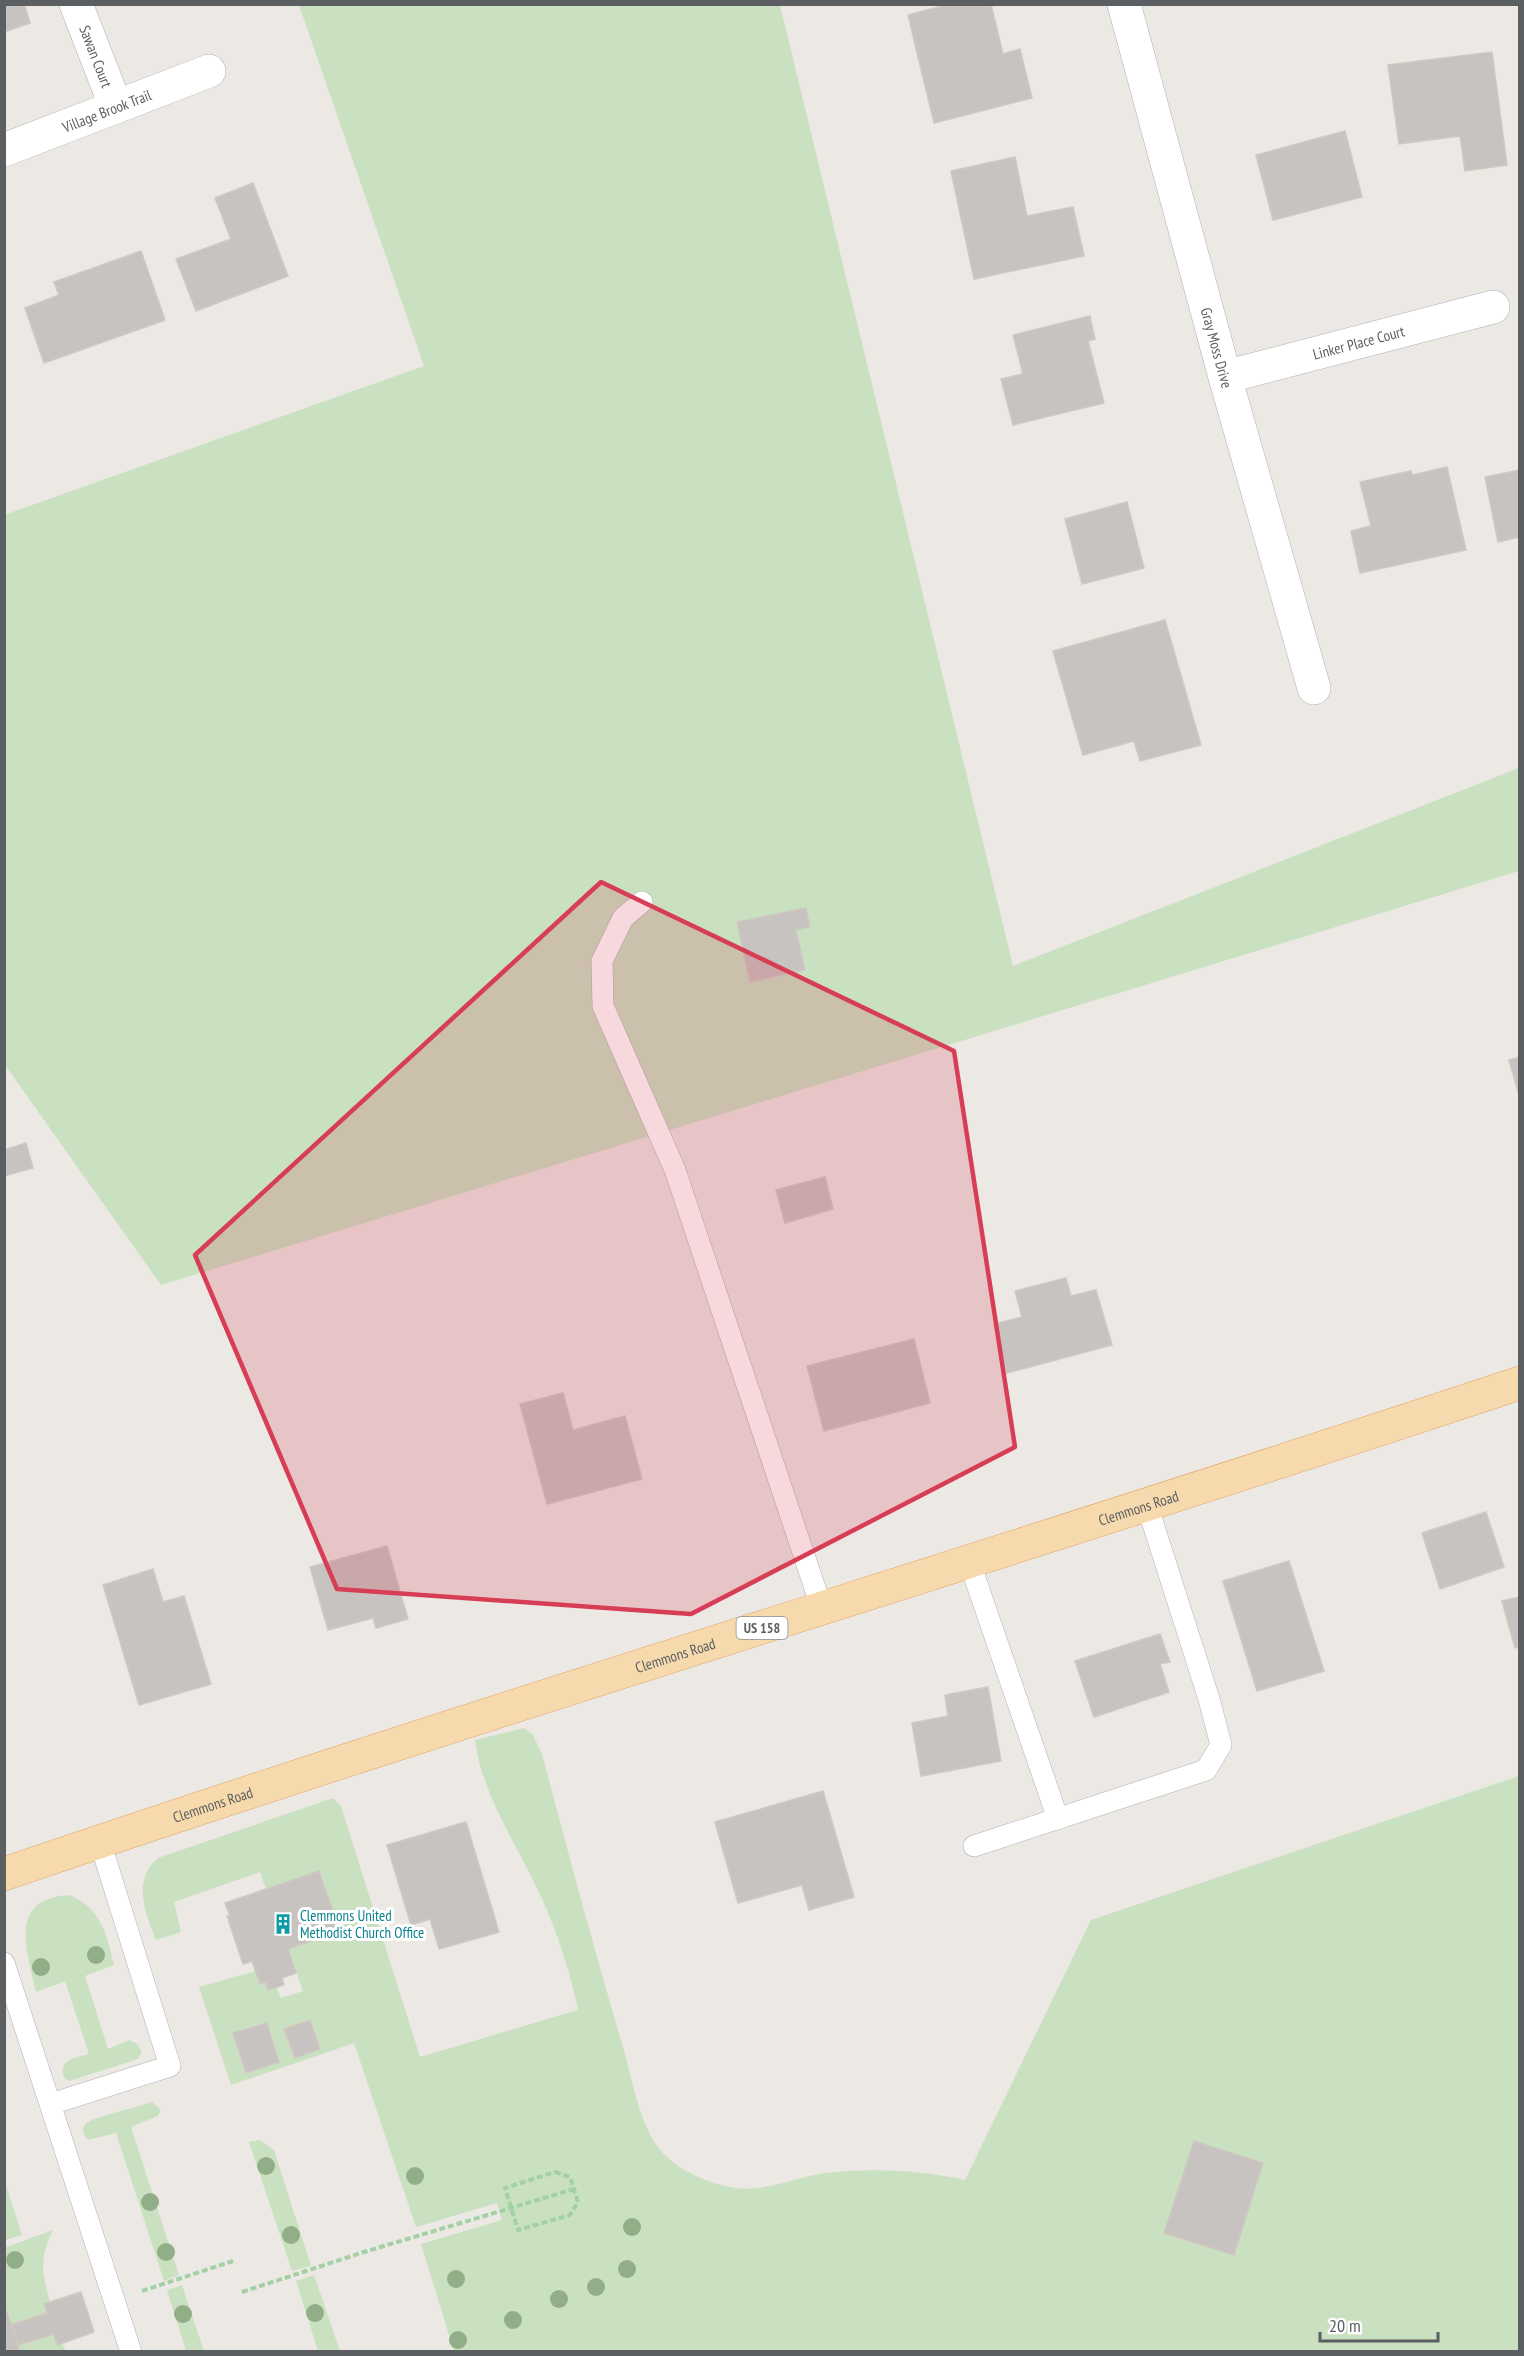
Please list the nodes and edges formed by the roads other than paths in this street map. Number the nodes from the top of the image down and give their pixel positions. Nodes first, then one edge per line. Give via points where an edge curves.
1 (76, 4) edge
2 (1124, 4) edge
3 (209, 71) dead end
4 (116, 107) junction
5 (4, 150) edge
6 (1493, 307) dead end
7 (1225, 377) junction
8 (1314, 688) dead end
9 (642, 902) dead end
10 (1520, 1383) edge
11 (1147, 1505) junction
12 (969, 1561) junction
13 (822, 1609) junction
14 (1058, 1819) junction
15 (100, 1842) junction
16 (974, 1846) dead end
17 (4, 1874) edge
18 (4, 1963) edge
19 (51, 2104) junction
20 (131, 2352) edge

1 - 4 street, Sawan Court
2 - 7 street, Gray Moss Drive
3 - 4 street, Village Brook Trail
4 - 5 street, Village Brook Trail
6 - 7 street, Linker Place Court
7 - 8 street, Gray Moss Drive
9 - 13 lane via 623,918 602,961 603,1006 675,1170
10 - 11 main road, Clemmons Road / US 158
11 - 12 main road, Clemmons Road / US 158
11 - 14 lane via 1221,1745 1206,1770
12 - 13 main road, Clemmons Road / US 158
12 - 14 lane
13 - 15 main road, Clemmons Road / US 158
14 - 16 lane
15 - 17 main road, Clemmons Road / US 158
15 - 19 lane via 170,2066
18 - 19 lane
19 - 20 lane

